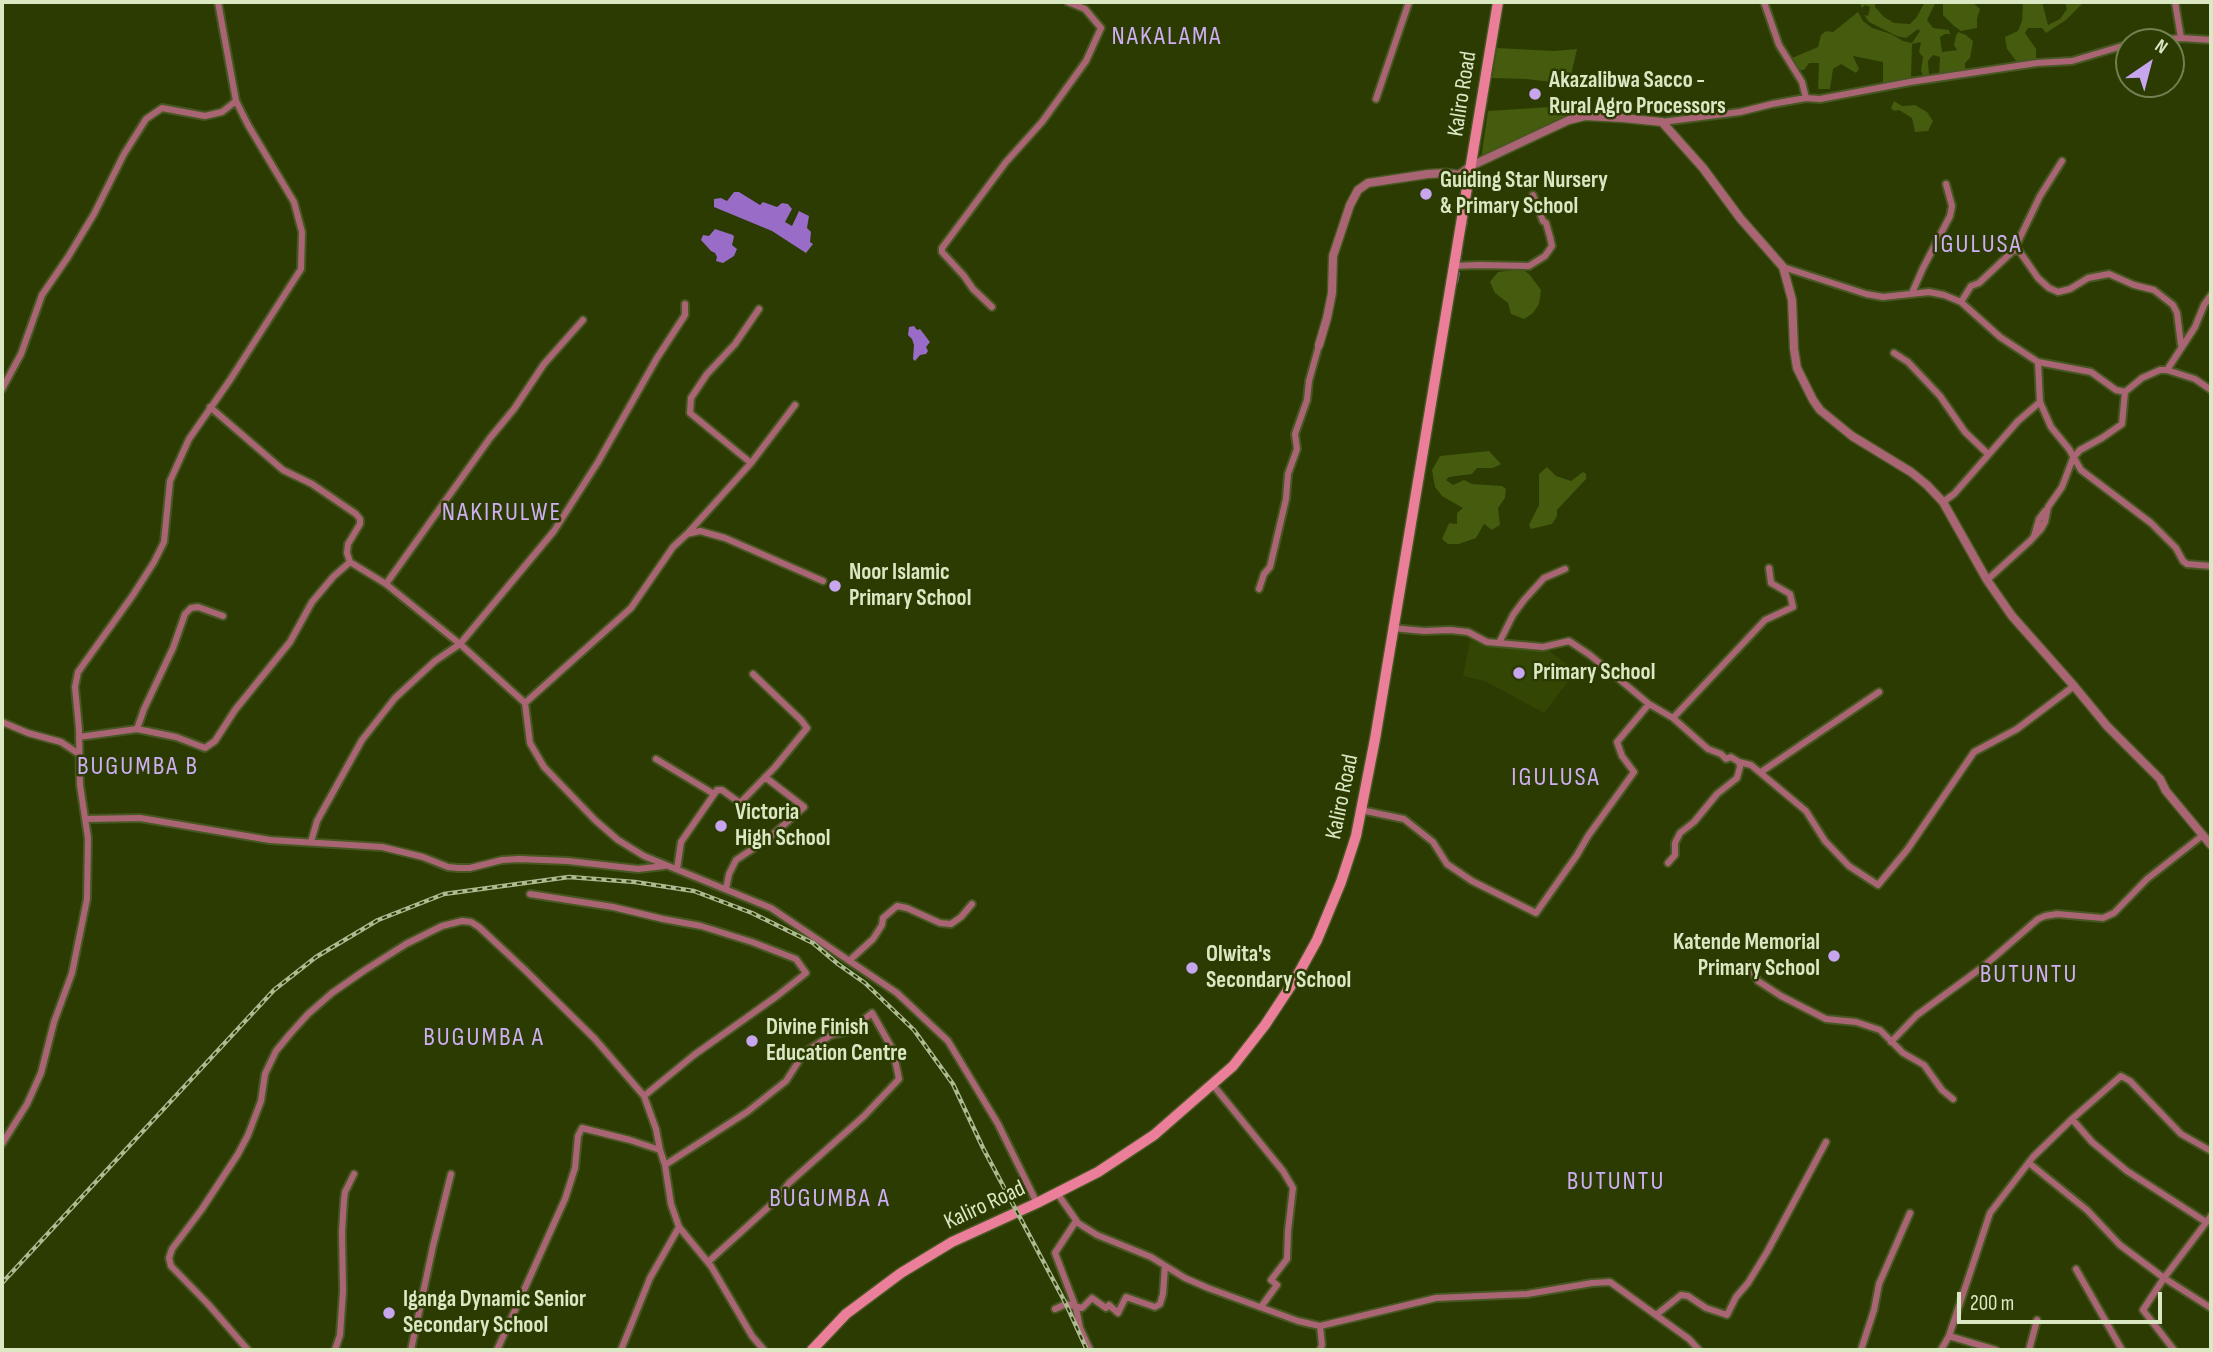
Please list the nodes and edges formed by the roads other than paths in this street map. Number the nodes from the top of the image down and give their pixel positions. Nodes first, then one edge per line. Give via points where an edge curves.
1 (218, 2) edge
2 (1068, 2) edge
3 (1409, 2) edge
4 (1498, 2) edge
5 (1764, 2) edge
6 (2175, 2) edge
7 (2179, 28) edge
8 (2185, 38) edge
9 (2211, 40) edge
10 (2115, 48) edge
11 (1806, 98) junction
12 (1376, 99) dead end
13 (236, 101) junction
14 (1661, 122) junction
15 (2062, 161) dead end
16 (1471, 166) junction
17 (1946, 184) dead end
18 (1533, 195) dead end
19 (2014, 250) junction
20 (1453, 266) junction
21 (1783, 267) junction
22 (1912, 293) junction
23 (2211, 295) edge
24 (1961, 302) junction
25 (685, 304) dead end
26 (992, 307) dead end
27 (759, 309) dead end
28 (583, 320) dead end
29 (1319, 345) joint
30 (2181, 345) junction
31 (1894, 353) dead end
32 (2038, 362) junction
33 (2167, 370) junction
34 (2, 389) edge
35 (2211, 390) edge
36 (2125, 392) junction
37 (2040, 402) junction
38 (795, 405) dead end
39 (210, 407) junction
40 (1988, 454) junction
41 (2073, 458) junction
42 (751, 463) junction
43 (1943, 502) junction
44 (687, 534) junction
45 (350, 562) junction
46 (2211, 566) edge
47 (1769, 568) dead end
48 (1565, 569) dead end
49 (1987, 580) junction
50 (823, 581) dead end
51 (386, 584) junction
52 (1259, 589) dead end
53 (223, 615) dead end
54 (1392, 628) junction
55 (1499, 643) junction
56 (460, 644) junction
57 (753, 674) dead end
58 (2074, 686) junction
59 (1880, 692) dead end
60 (525, 703) junction
61 (1649, 704) junction
62 (1673, 718) junction
63 (2, 722) edge
64 (137, 729) junction
65 (79, 737) junction
66 (79, 754) junction
67 (656, 759) dead end
68 (1739, 762) junction
69 (1762, 772) junction
70 (765, 777) junction
71 (714, 794) junction
72 (1361, 810) junction
73 (85, 819) junction
74 (2203, 835) junction
75 (311, 842) junction
76 (2211, 845) edge
77 (1668, 863) dead end
78 (667, 865) junction
79 (677, 869) junction
80 (726, 888) junction
81 (530, 894) dead end
82 (972, 904) dead end
83 (850, 960) junction
84 (1749, 965) dead end
85 (1891, 1042) junction
86 (1213, 1085) junction
87 (644, 1096) junction
88 (1953, 1099) dead end
89 (2072, 1119) junction
90 (1826, 1142) dead end
91 (2, 1144) edge
92 (660, 1150) junction
93 (2211, 1151) edge
94 (2029, 1163) junction
95 (665, 1164) junction
96 (354, 1174) dead end
97 (451, 1174) dead end
98 (1056, 1193) junction
99 (1037, 1203) junction
100 (1910, 1213) dead end
101 (2209, 1219) edge
102 (1076, 1221) junction
103 (679, 1227) junction
104 (708, 1262) junction
105 (1164, 1266) junction
106 (2076, 1269) dead end
107 (2164, 1278) junction
108 (1261, 1307) junction
109 (1076, 1308) junction
110 (2211, 1308) edge
111 (1055, 1309) dead end
112 (1656, 1315) junction
113 (2037, 1320) dead end
114 (1320, 1326) junction
115 (1949, 1336) junction
116 (248, 1350) edge
117 (335, 1350) edge
118 (411, 1350) edge
119 (497, 1350) edge
120 (621, 1350) edge
121 (764, 1350) edge
122 (812, 1350) edge
123 (1090, 1350) edge
124 (1320, 1350) edge
125 (1699, 1350) edge
126 (1861, 1350) edge
127 (1941, 1350) edge
128 (1996, 1350) edge
129 (2029, 1350) edge
130 (2122, 1350) edge
131 (2174, 1350) edge

1 - 13 street
2 - 26 street via 1085,9 1101,28 1086,61 942,248
3 - 12 street
4 - 16 main road, Kaliro Road
5 - 11 street
6 - 7 street
8 - 9 street
10 - 11 street via 2072,61
11 - 14 street
13 - 34 street via 222,112 205,116 162,108 146,118 94,214 42,295 21,354
13 - 39 street via 294,202 303,252 301,269
14 - 16 street via 1585,116
14 - 21 street
15 - 19 street
16 - 20 main road, Kaliro Road
16 - 29 street via 1459,176 1408,176 1368,183 1358,190 1333,256 1330,306
17 - 22 street via 1950,216
18 - 20 street via 1552,246 1545,256 1529,266
19 - 24 street via 1971,286
19 - 30 street via 2038,278 2058,292 2109,274 2154,290 2173,305
20 - 54 main road, Kaliro Road
21 - 22 street via 1866,294
21 - 43 street via 1792,300 1797,368 1812,400 1852,436 1911,472
22 - 24 street via 1929,292
23 - 30 street
24 - 32 street via 2000,337
25 - 56 street via 685,315 554,531
27 - 42 street via 691,398 690,413
28 - 51 street via 544,363
29 - 52 street via 1295,434 1297,449 1286,499
30 - 33 street
31 - 40 street via 1940,396 1965,432
32 - 36 street via 2091,372
32 - 37 street
33 - 35 street
33 - 36 street via 2142,378
36 - 41 street via 2122,424
37 - 40 street
37 - 41 street
38 - 42 street
39 - 45 street via 283,470 356,514 360,524 348,544
39 - 65 street via 170,481 164,542 78,672
40 - 43 street
41 - 46 street via 2081,470 2151,523 2183,561
41 - 49 street via 2034,538
42 - 44 street
43 - 49 street
44 - 50 street via 700,531 726,538
44 - 60 street via 631,608
45 - 51 street
45 - 64 street via 312,602 290,642 215,741 205,748
47 - 62 street via 1770,583 1790,594 1793,607 1766,620
48 - 55 street via 1544,578 1524,600
49 - 58 street via 2012,616
51 - 56 street
53 - 64 street via 198,607 185,614
54 - 55 street via 1468,632
54 - 72 main road, Kaliro Road
55 - 61 street via 1543,647 1569,641
56 - 60 street
56 - 75 street via 395,698 362,740 317,821
57 - 70 street via 807,728
58 - 69 street via 2017,729 1974,752 1878,885 1849,866 1825,841 1806,811
58 - 74 street via 2106,726 2160,779
59 - 69 street
60 - 78 street via 530,743 544,767 618,840
61 - 62 street
61 - 72 street via 1618,742 1634,772 1536,913 1447,864 1433,842 1404,819
62 - 68 street via 1708,749
63 - 66 street via 61,741
64 - 65 street
65 - 66 street
66 - 73 street
67 - 71 street
68 - 69 street
68 - 77 street via 1737,778 1680,833 1675,855
70 - 71 street via 740,803 722,790
70 - 80 street via 804,807 736,860
71 - 79 street via 681,842
72 - 86 main road, Kaliro Road via 1341,882 1317,940 1265,1025
73 - 75 street via 139,818 235,836
73 - 91 street via 88,899 72,973 41,1073
74 - 76 street
74 - 85 street via 2114,913 2103,918 2057,914 2038,919 1984,966 1917,1014
75 - 78 street via 382,847 458,868 519,859 638,869
78 - 79 street
79 - 80 street
80 - 83 street via 771,908
81 - 87 street via 701,926 796,960 806,973
82 - 83 street via 951,924 897,906 883,918 873,939
83 - 99 street via 897,993 948,1041 998,1124
84 - 85 street via 1758,981 1781,996 1826,1019 1856,1022 1880,1031
85 - 88 street via 1924,1065
86 - 98 main road, Kaliro Road via 1154,1135
86 - 108 street via 1293,1188 1287,1259 1271,1280 1278,1285
87 - 92 street
87 - 116 street via 595,1038 471,922 442,926 406,944 332,993 276,1051 248,1135 172,1249 171,1266
89 - 93 street via 2121,1076 2181,1134
89 - 94 street
89 - 101 street via 2127,1171
90 - 112 street via 1727,1315 1681,1295
92 - 95 street
92 - 119 street via 582,1128 565,1199
94 - 107 street
94 - 115 street via 1990,1213
95 - 103 street
95 - 104 street via 769,1095 786,1081 804,1053 831,1035 849,1031 872,1013 893,1050 898,1079
96 - 117 street via 344,1200 343,1291
97 - 118 street
98 - 99 main road, Kaliro Road
98 - 102 street
99 - 122 main road, Kaliro Road via 952,1242 901,1273 846,1314
100 - 126 street via 1879,1284
101 - 107 street
102 - 105 street
102 - 109 street via 1055,1253
103 - 104 street
103 - 120 street via 650,1278
104 - 121 street
105 - 108 street via 1208,1289
105 - 109 street via 1163,1294 1155,1307 1126,1297 1118,1312 1092,1298
106 - 130 street
107 - 110 street
107 - 131 street via 2143,1310
108 - 114 street
109 - 111 street via 1066,1304
109 - 123 street
112 - 114 street via 1610,1282 1527,1294 1436,1298
112 - 125 street
113 - 129 street
114 - 124 street
115 - 127 street
115 - 128 street

